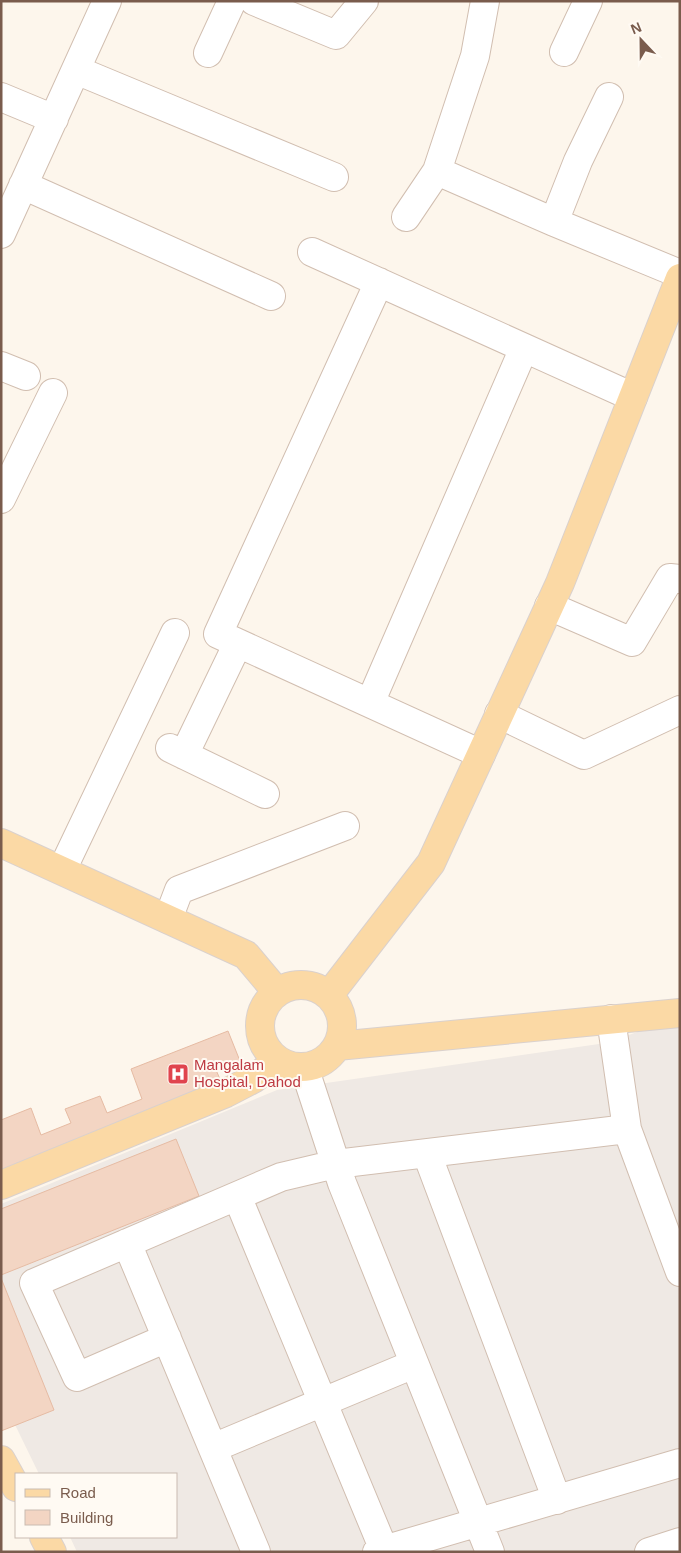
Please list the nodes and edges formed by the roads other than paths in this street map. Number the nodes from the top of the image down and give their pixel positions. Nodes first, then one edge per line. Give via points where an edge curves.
1 (107, 1) edge
2 (232, 1) edge
3 (254, 1) edge
4 (364, 1) edge
5 (485, 1) edge
6 (588, 1) edge
7 (564, 52) dead end
8 (208, 54) dead end
9 (76, 70) junction
10 (1, 97) edge
11 (609, 97) dead end
12 (54, 119) junction
13 (437, 171) junction
14 (334, 177) dead end
15 (23, 185) junction
16 (406, 217) dead end
17 (554, 222) junction
18 (1, 234) edge
19 (312, 252) dead end
20 (680, 274) edge
21 (680, 278) edge
22 (379, 282) junction
23 (272, 296) dead end
24 (524, 348) junction
25 (1, 366) edge
26 (26, 376) dead end
27 (53, 393) dead end
28 (633, 398) junction
29 (3, 491) edge
30 (680, 579) edge
31 (549, 606) junction
32 (175, 633) dead end
33 (238, 643) junction
34 (370, 703) junction
35 (680, 710) edge
36 (499, 714) junction
37 (481, 754) junction
38 (265, 794) dead end
39 (345, 826) dead end
40 (1, 843) edge
41 (62, 870) junction
42 (168, 919) junction
43 (277, 992) junction
44 (329, 995) junction
45 (680, 1013) edge
46 (611, 1019) junction
47 (337, 1046) junction
48 (278, 1061) junction
49 (304, 1067) junction
50 (627, 1128) junction
51 (427, 1154) junction
52 (336, 1164) junction
53 (1, 1185) edge
54 (237, 1196) junction
55 (127, 1243) junction
56 (680, 1272) edge
57 (167, 1338) junction
58 (414, 1364) junction
59 (323, 1402) junction
60 (212, 1448) junction
61 (1, 1460) edge
62 (680, 1464) edge
63 (15, 1485) edge
64 (557, 1500) junction
65 (477, 1523) junction
66 (45, 1538) edge
67 (680, 1542) edge
68 (381, 1551) edge
69 (52, 1552) edge
70 (256, 1552) edge
71 (490, 1552) edge
72 (649, 1552) edge

1 - 9 street
2 - 8 street
3 - 4 street via 336,35
5 - 13 street via 475,56
6 - 7 street
9 - 12 street
9 - 14 street
10 - 12 street
11 - 17 street via 578,161
12 - 15 street
13 - 16 street
13 - 17 street
15 - 18 street
15 - 23 street
17 - 20 street
19 - 22 street
21 - 28 main road
22 - 24 street
22 - 33 street via 218,634
24 - 28 street
24 - 34 street
25 - 26 street
27 - 29 street
28 - 31 main road
30 - 31 street via 670,578 632,642
31 - 36 main road
32 - 41 street
33 - 34 street
33 - 38 street via 177,752
34 - 37 street
35 - 36 street via 584,755
36 - 37 main road
37 - 44 main road via 431,862
39 - 42 street via 179,890
40 - 41 main road
41 - 42 main road
42 - 43 main road via 246,955
43 - 44 main road via 304,984
43 - 48 main road via 267,1001 259,1026 261,1040
44 - 47 main road via 338,1006 342,1019 342,1033
45 - 46 main road
46 - 47 main road
46 - 50 street
47 - 49 main road via 317,1064
48 - 49 main road
48 - 53 main road via 253,1080 226,1093
49 - 52 street
50 - 51 street
50 - 56 street
51 - 52 street
51 - 64 street
52 - 54 street via 281,1177
52 - 58 street
54 - 55 street
54 - 59 street
55 - 57 street
55 - 57 street via 34,1283 77,1377
57 - 60 street
58 - 59 street
58 - 65 street
59 - 60 street
59 - 68 street
60 - 70 street
61 - 63 main road
62 - 64 street
64 - 65 street
65 - 68 street
65 - 71 street
66 - 69 main road
67 - 72 street

